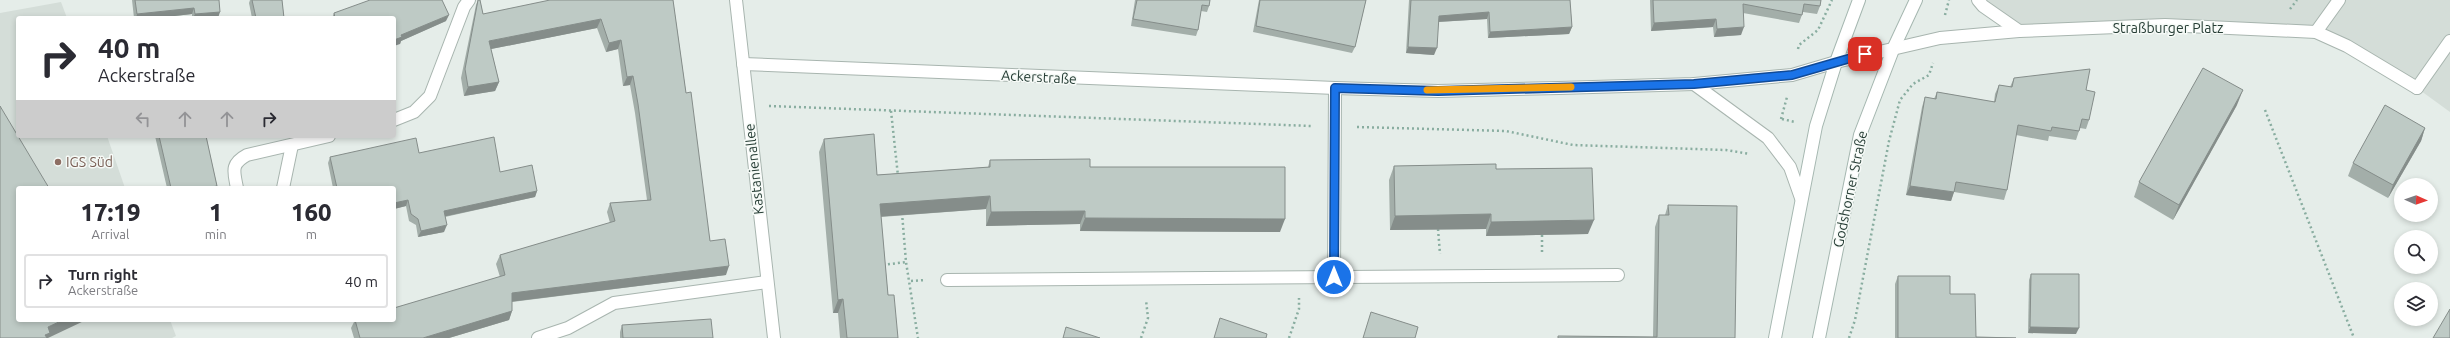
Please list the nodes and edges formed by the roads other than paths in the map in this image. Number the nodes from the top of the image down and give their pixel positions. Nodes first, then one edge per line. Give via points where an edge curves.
1 (469, 0) edge
2 (736, 0) edge
3 (1859, 0) edge
4 (1916, 0) edge
5 (1978, 0) edge
6 (2339, 0) edge
7 (2019, 31) junction
8 (2316, 32) junction
9 (2450, 41) edge
10 (1894, 47) junction
11 (1836, 62) junction
12 (743, 64) junction
13 (1694, 84) junction
14 (1335, 88) junction
15 (396, 119) edge
16 (321, 138) edge
17 (292, 145) junction
18 (238, 186) edge
19 (283, 186) edge
20 (1801, 198) junction
21 (1618, 275) dead end
22 (1334, 277) junction
23 (947, 280) dead end
24 (767, 282) junction
25 (538, 338) edge
26 (774, 338) edge
27 (1775, 338) edge
28 (1819, 338) edge

1 - 15 street via 430,96 414,112
2 - 12 street, Kastanienallee
3 - 11 street
4 - 10 street, Godshorner Straße
5 - 7 street
6 - 8 street
7 - 8 street, Straßburger Platz via 2165,25
7 - 10 street, Straßburger Platz via 1940,38
8 - 9 street, Straßburger Platz via 2347,46 2417,88
10 - 11 street, Straßburger Platz
10 - 28 street, Godshorner Straße via 1860,135
11 - 13 street, Ackerstraße via 1792,75
11 - 20 street via 1816,126
12 - 14 street, Ackerstraße
12 - 24 street, Kastanienallee
13 - 14 street, Ackerstraße via 1438,91
13 - 20 street via 1768,138 1790,167
14 - 22 street
16 - 17 street
17 - 18 street via 247,155 238,160 234,169
17 - 19 street
20 - 27 street
21 - 22 street
22 - 23 street
24 - 25 street via 614,302 568,328
24 - 26 street, Kastanienallee

